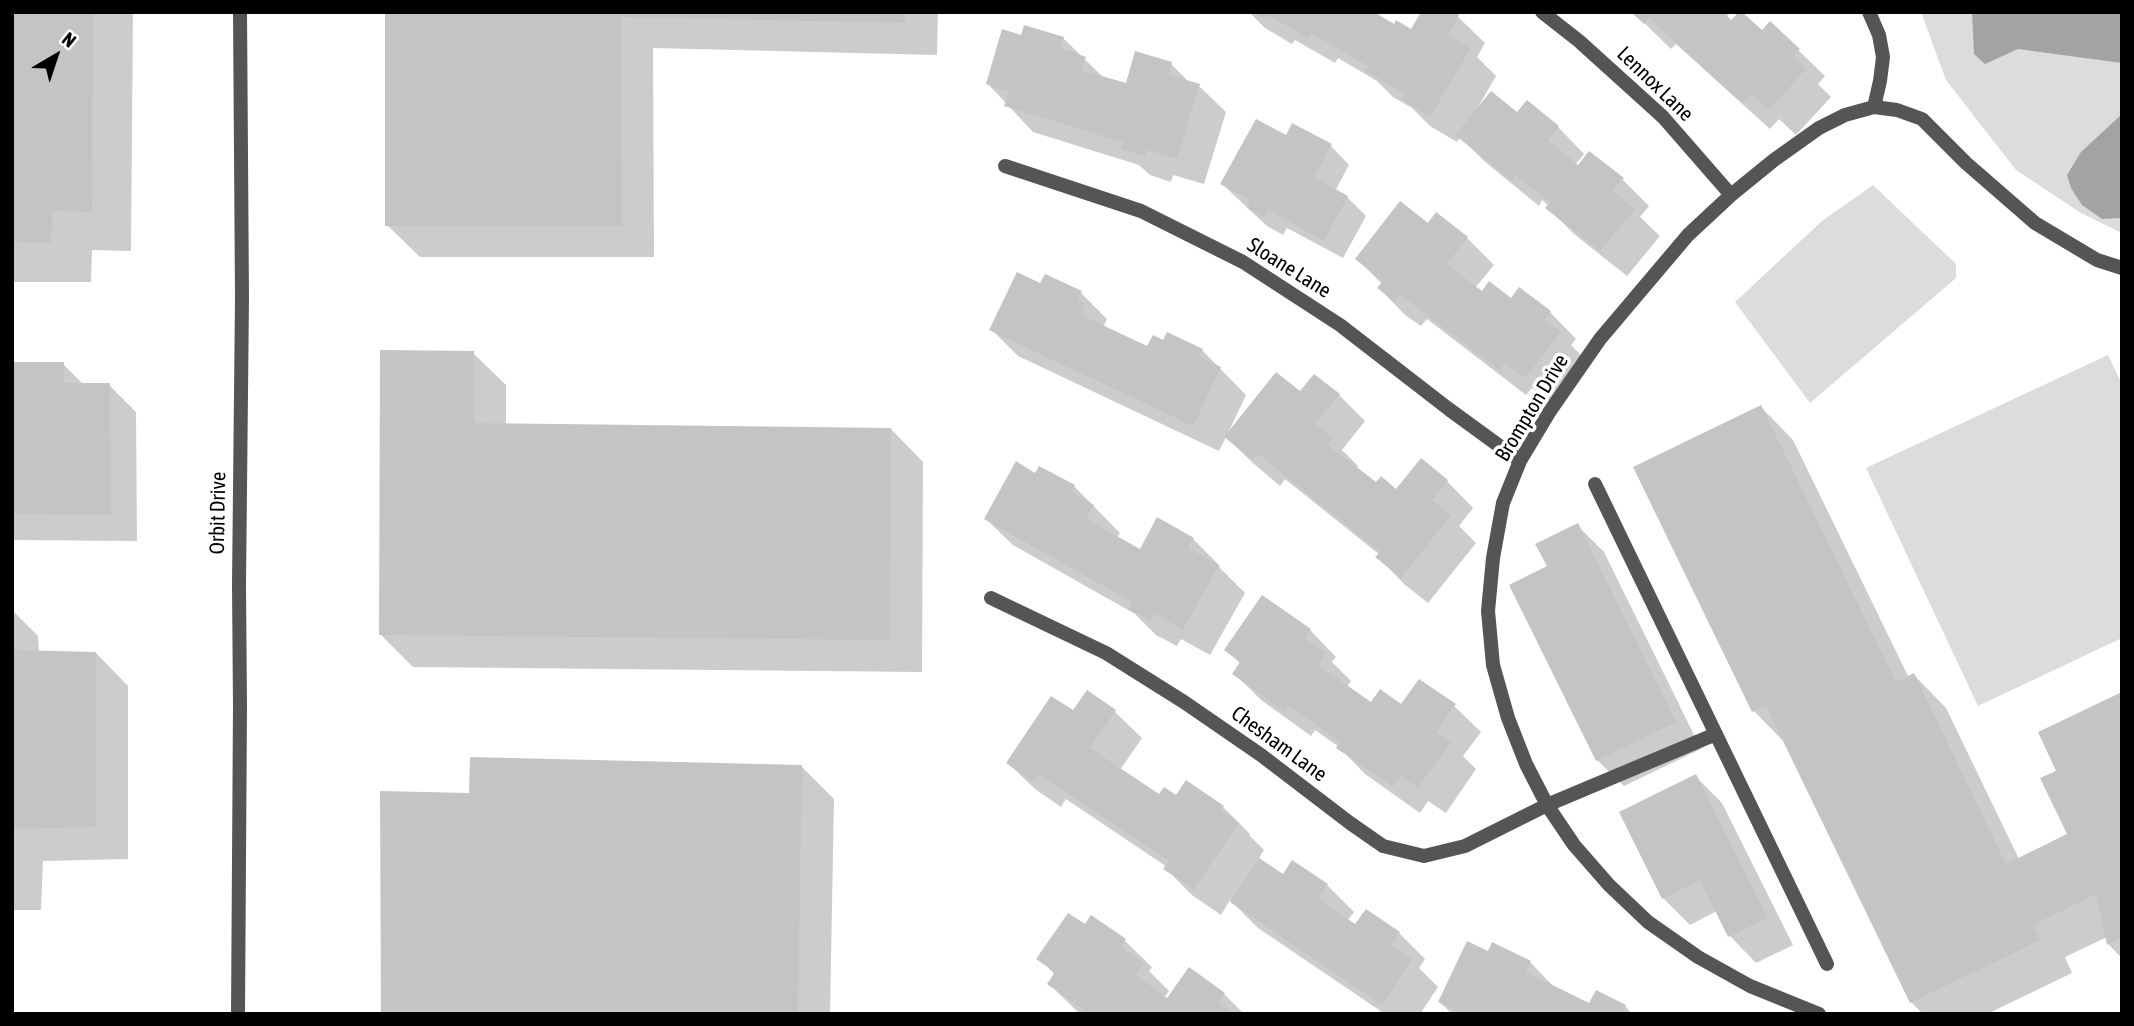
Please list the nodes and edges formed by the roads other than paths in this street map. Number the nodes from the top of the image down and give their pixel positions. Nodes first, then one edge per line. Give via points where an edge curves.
1 (240, 12) edge
2 (1542, 12) edge
3 (1869, 12) edge
4 (1874, 107) junction
5 (1005, 166) dead end
6 (1731, 195) junction
7 (2122, 268) edge
8 (1520, 461) junction
9 (1595, 484) dead end
10 (991, 598) dead end
11 (1716, 734) junction
12 (1547, 805) junction
13 (1827, 964) dead end
14 (238, 1014) edge
15 (1819, 1014) edge

1 - 14 street, Orbit Drive
2 - 6 street, Lennox Lane via 1663,117
3 - 4 street via 1883,57
4 - 6 street, Brompton Drive via 1819,128
4 - 7 street, Brompton Drive via 1922,119 2035,223 2097,260
5 - 8 street, Sloane Lane via 1141,211 1244,262 1340,325
6 - 8 street, Brompton Drive via 1688,235 1600,339
8 - 12 street, Brompton Drive via 1503,503 1488,611 1493,665 1508,719
9 - 11 street
10 - 12 street, Chesham Lane via 1106,653 1176,696 1383,846 1424,856 1465,846
11 - 12 street, Chesham Lane
11 - 13 street
12 - 15 street, Brompton Drive via 1574,845 1648,922 1751,986

